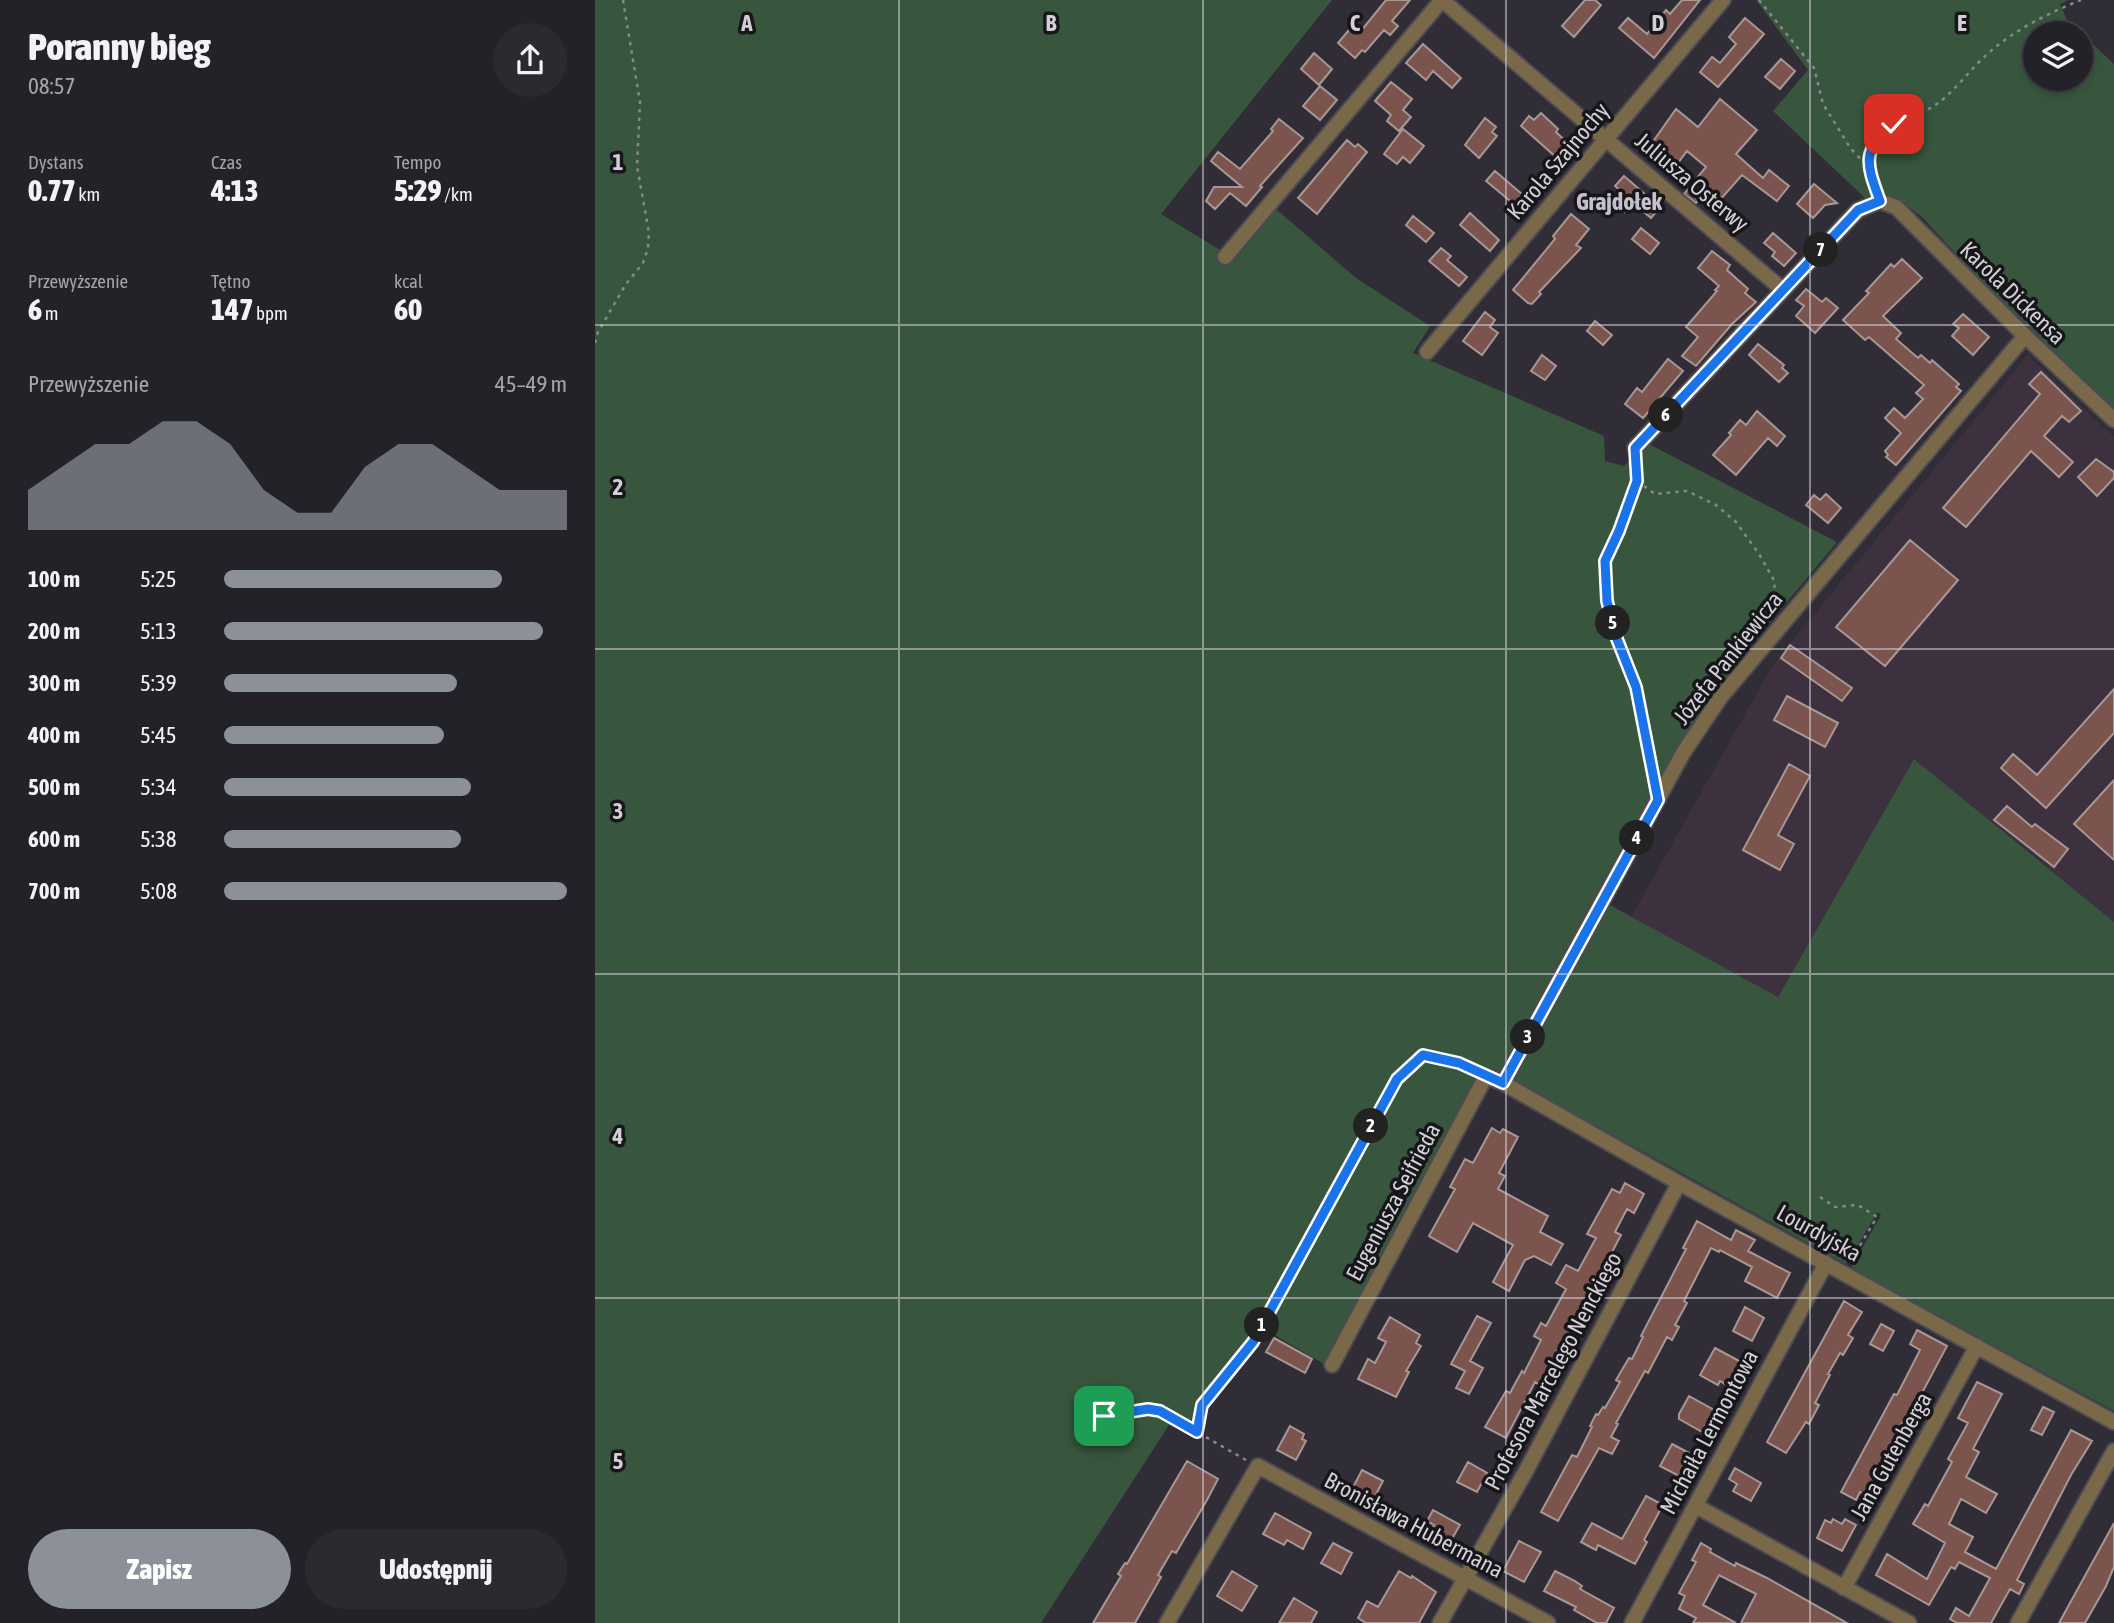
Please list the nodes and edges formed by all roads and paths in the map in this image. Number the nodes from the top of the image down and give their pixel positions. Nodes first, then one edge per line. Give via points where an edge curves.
1 (624, 0) edge
2 (1442, 0) edge
3 (1723, 0) edge
4 (1759, 0) edge
5 (2081, 0) edge
6 (1606, 139) junction
7 (1868, 167) junction
8 (1880, 201) junction
9 (1225, 257) dead end
10 (1783, 290) junction
11 (2025, 336) junction
12 (595, 343) edge
13 (1427, 352) dead end
14 (2114, 421) edge
15 (1635, 448) joint
16 (1637, 481) junction
17 (1772, 637) junction
18 (1653, 775) dead end
19 (1486, 1076) junction
20 (1503, 1083) junction
21 (1679, 1183) junction
22 (1820, 1198) dead end
23 (1826, 1263) junction
24 (1845, 1273) junction
25 (1977, 1346) junction
26 (1332, 1365) dead end
27 (1104, 1416) dead end
28 (2114, 1422) edge
29 (1197, 1432) junction
30 (1231, 1451) dead end
31 (2114, 1451) edge
32 (1696, 1506) junction
33 (1465, 1579) junction
34 (1845, 1588) junction
35 (1167, 1623) edge
36 (1440, 1623) edge
37 (1548, 1623) edge
38 (1633, 1623) edge
39 (1909, 1623) edge
40 (2018, 1623) edge

1 - 12 path via 640,102 637,166 649,248
2 - 6 street, Juliusza Osterwy
2 - 9 street
3 - 6 street, Karola Szajnochy
4 - 7 path via 1814,68 1823,104 1850,149
5 - 7 path via 2033,22 1981,59 1948,95 1878,136
6 - 10 street, Juliusza Osterwy
6 - 13 street, Karola Szajnochy
7 - 8 path
8 - 10 street via 1858,210
8 - 11 street, Karola Dickensa via 1896,207
10 - 15 street
11 - 14 street, Karola Dickensa
11 - 17 street, Józefa Pankiewicza
15 - 16 path
16 - 17 path via 1655,494 1687,491 1737,522 1775,582 1767,629
16 - 18 path via 1605,561 1607,601 1636,687
17 - 20 street, Józefa Pankiewicza via 1720,698 1683,753
19 - 20 street
19 - 26 street, Eugeniusza Seifrieda
19 - 29 path via 1459,1063 1423,1055 1397,1079 1253,1342 1202,1405
20 - 21 street, Lourdyjska
21 - 23 street, Lourdyjska
21 - 33 street, Profesora Marcelego Nenckiego
22 - 24 path via 1835,1207 1858,1205 1877,1217
23 - 24 street, Lourdyjska
23 - 32 street, Michaiła Lermontowa
24 - 25 street, Lourdyjska
25 - 28 street, Lourdyjska
25 - 34 street, Jana Gutenberga
27 - 29 path via 1160,1411
29 - 30 path
31 - 40 street
32 - 34 street
32 - 38 street, Michaiła Lermontowa
33 - 35 street, Bronisława Hubermana via 1258,1466
33 - 36 street, Profesora Marcelego Nenckiego
33 - 37 street, Bronisława Hubermana
34 - 39 street

